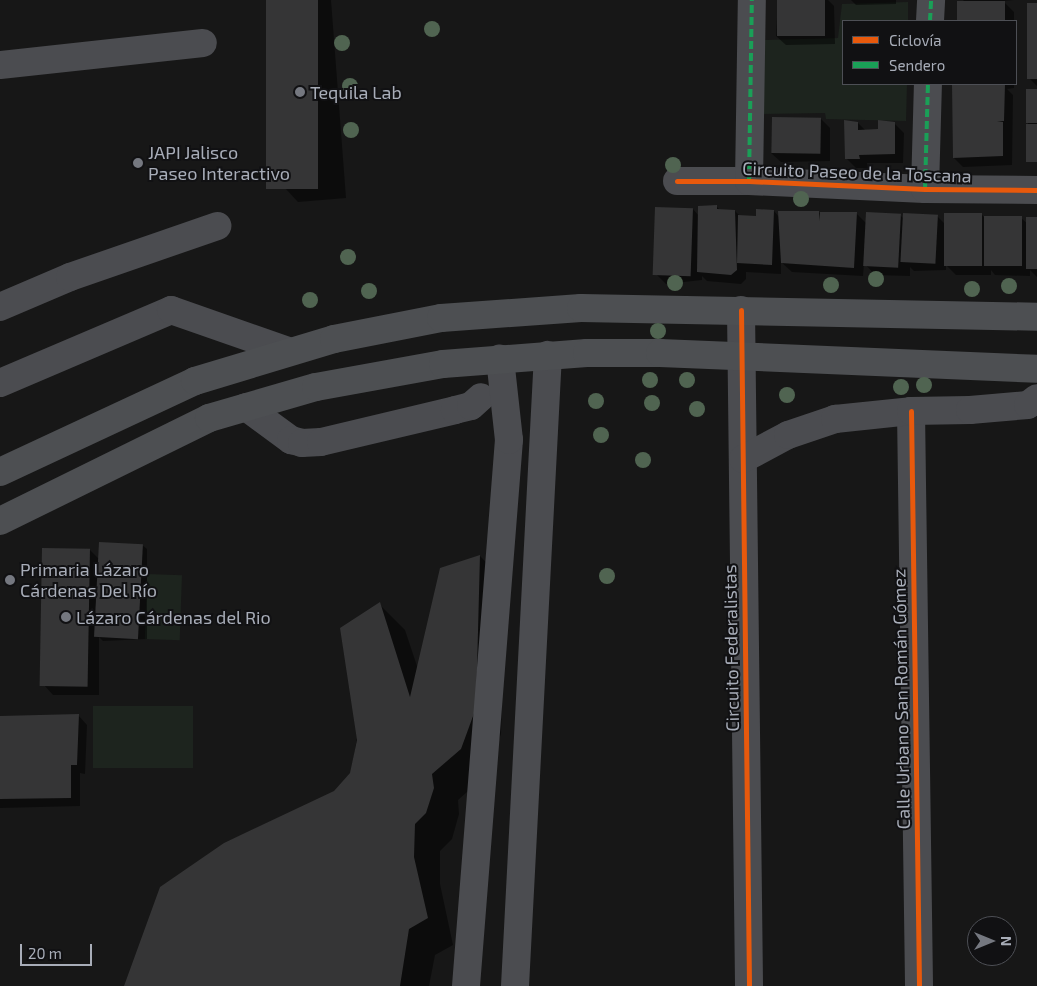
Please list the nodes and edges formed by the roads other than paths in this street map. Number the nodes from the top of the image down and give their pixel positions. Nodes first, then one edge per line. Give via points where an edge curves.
1 (752, 0) edge
2 (931, 0) edge
3 (930, 20) edge
4 (204, 43) dead end
5 (0, 65) edge
6 (928, 85) edge
7 (677, 182) dead end
8 (749, 182) junction
9 (925, 189) junction
10 (1037, 190) edge
11 (217, 226) dead end
12 (0, 307) edge
13 (741, 310) junction
14 (1037, 317) edge
15 (288, 351) junction
16 (548, 355) junction
17 (742, 357) junction
18 (500, 358) junction
19 (1037, 369) edge
20 (0, 383) edge
21 (1037, 398) edge
22 (493, 400) junction
23 (246, 407) junction
24 (911, 411) junction
25 (743, 459) junction
26 (0, 472) edge
27 (0, 521) edge
28 (466, 986) edge
29 (515, 986) edge
30 (749, 986) edge
31 (919, 986) edge

1 - 8 street
2 - 3 street
4 - 5 street
6 - 9 street
7 - 8 street, Circuito Paseo de la Toscana
8 - 9 street, Circuito Paseo de la Toscana
9 - 10 street, Circuito Paseo de la Toscana
11 - 12 street via 70,277
13 - 14 main road
13 - 15 main road via 581,308 441,318
13 - 17 street, Circuito Federalistas
15 - 20 street via 171,310
15 - 26 main road via 195,381
16 - 17 main road via 651,353
16 - 18 main road
16 - 29 street
17 - 19 main road
17 - 25 street, Circuito Federalistas
18 - 22 street
18 - 23 main road via 443,364 316,387
21 - 24 street via 1028,405
22 - 23 street via 321,442 302,443 291,440
22 - 28 street via 509,440
23 - 27 main road via 209,418
24 - 25 street via 835,419 788,435
24 - 31 street, Calle Urbano San Román Gómez
25 - 30 street, Circuito Federalistas

